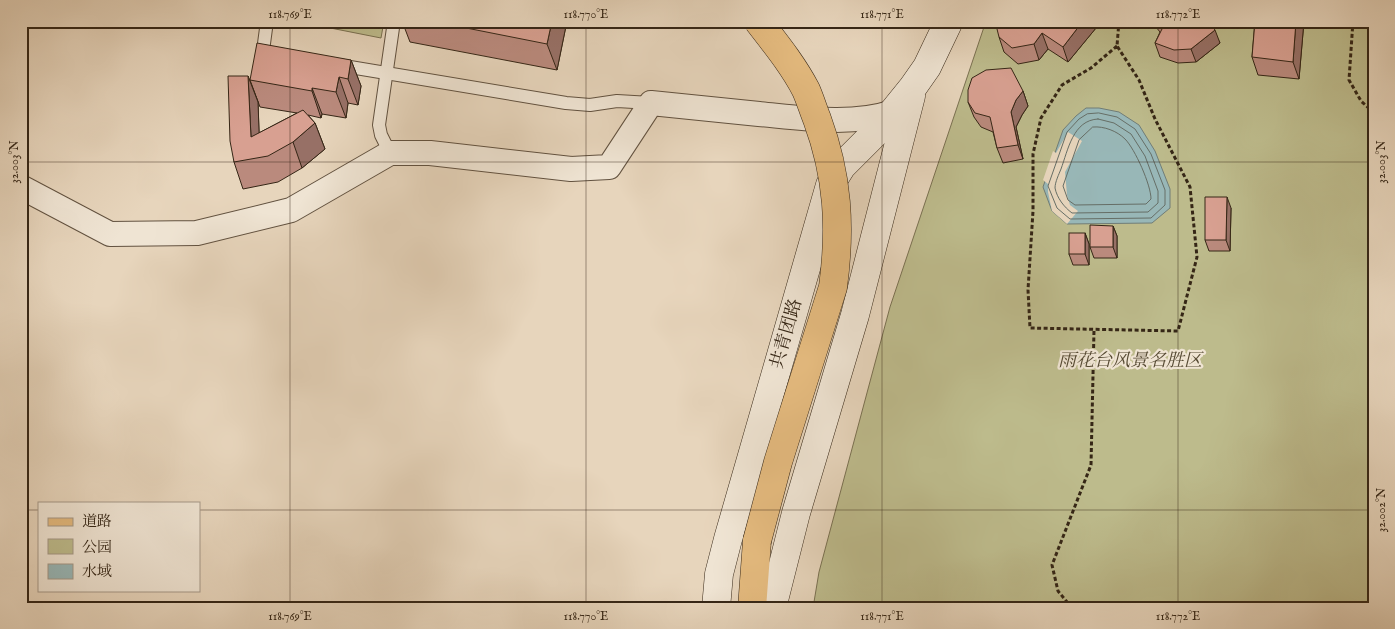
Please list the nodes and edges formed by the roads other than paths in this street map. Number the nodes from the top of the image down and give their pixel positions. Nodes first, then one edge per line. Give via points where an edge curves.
1 (268, 21) edge
2 (394, 21) edge
3 (758, 21) edge
4 (948, 21) edge
5 (282, 55) edge
6 (329, 63) edge
7 (386, 74) junction
8 (913, 87) junction
9 (651, 103) junction
10 (893, 112) junction
11 (390, 153) junction
12 (21, 187) edge
13 (716, 608) edge
14 (752, 608) edge
15 (772, 608) edge

1 - 5 lane via 262,51
2 - 7 lane
3 - 14 main road, bridge via 784,54 806,91 826,143 836,195 838,227 833,287 778,462 757,541
4 - 8 street, 共青团路 via 927,67
6 - 7 lane
7 - 9 lane via 566,104
7 - 11 lane via 379,125
8 - 10 street, 共青团路
8 - 15 street, 共青团路 via 855,315 796,513
9 - 10 street via 828,119 862,119
9 - 11 street via 609,167 572,169 430,153
10 - 13 street, 共青团路 via 842,166 830,185 728,539
11 - 12 street via 291,210 197,233 110,234

